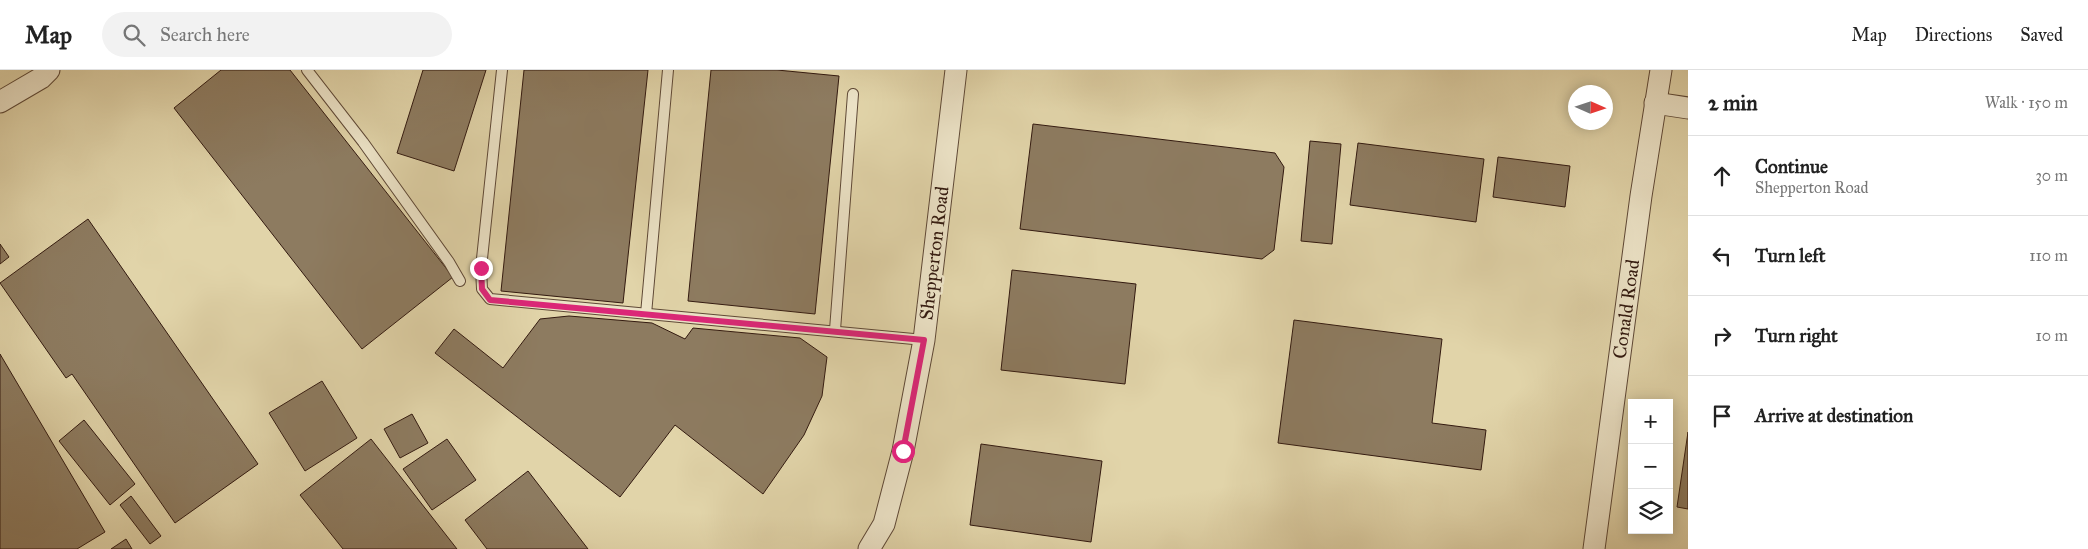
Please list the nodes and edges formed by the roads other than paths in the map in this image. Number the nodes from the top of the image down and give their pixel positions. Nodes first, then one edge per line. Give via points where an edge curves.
1 (50, 70) edge
2 (307, 70) edge
3 (502, 70) edge
4 (668, 70) edge
5 (956, 70) edge
6 (1661, 70) edge
7 (853, 94) dead end
8 (0, 102) edge
9 (1655, 103) junction
10 (1688, 108) edge
11 (460, 281) dead end
12 (646, 314) junction
13 (835, 330) junction
14 (924, 340) junction
15 (869, 549) edge
16 (1594, 549) edge

1 - 8 street
2 - 11 lane
3 - 12 lane via 481,268 482,289 490,300
4 - 12 lane
5 - 14 street, Shepperton Road
6 - 9 street, Conald Road
7 - 13 lane
9 - 10 street
9 - 16 street, Conald Road
12 - 13 lane
13 - 14 lane
14 - 15 street, Shepperton Road via 903,451 884,524

